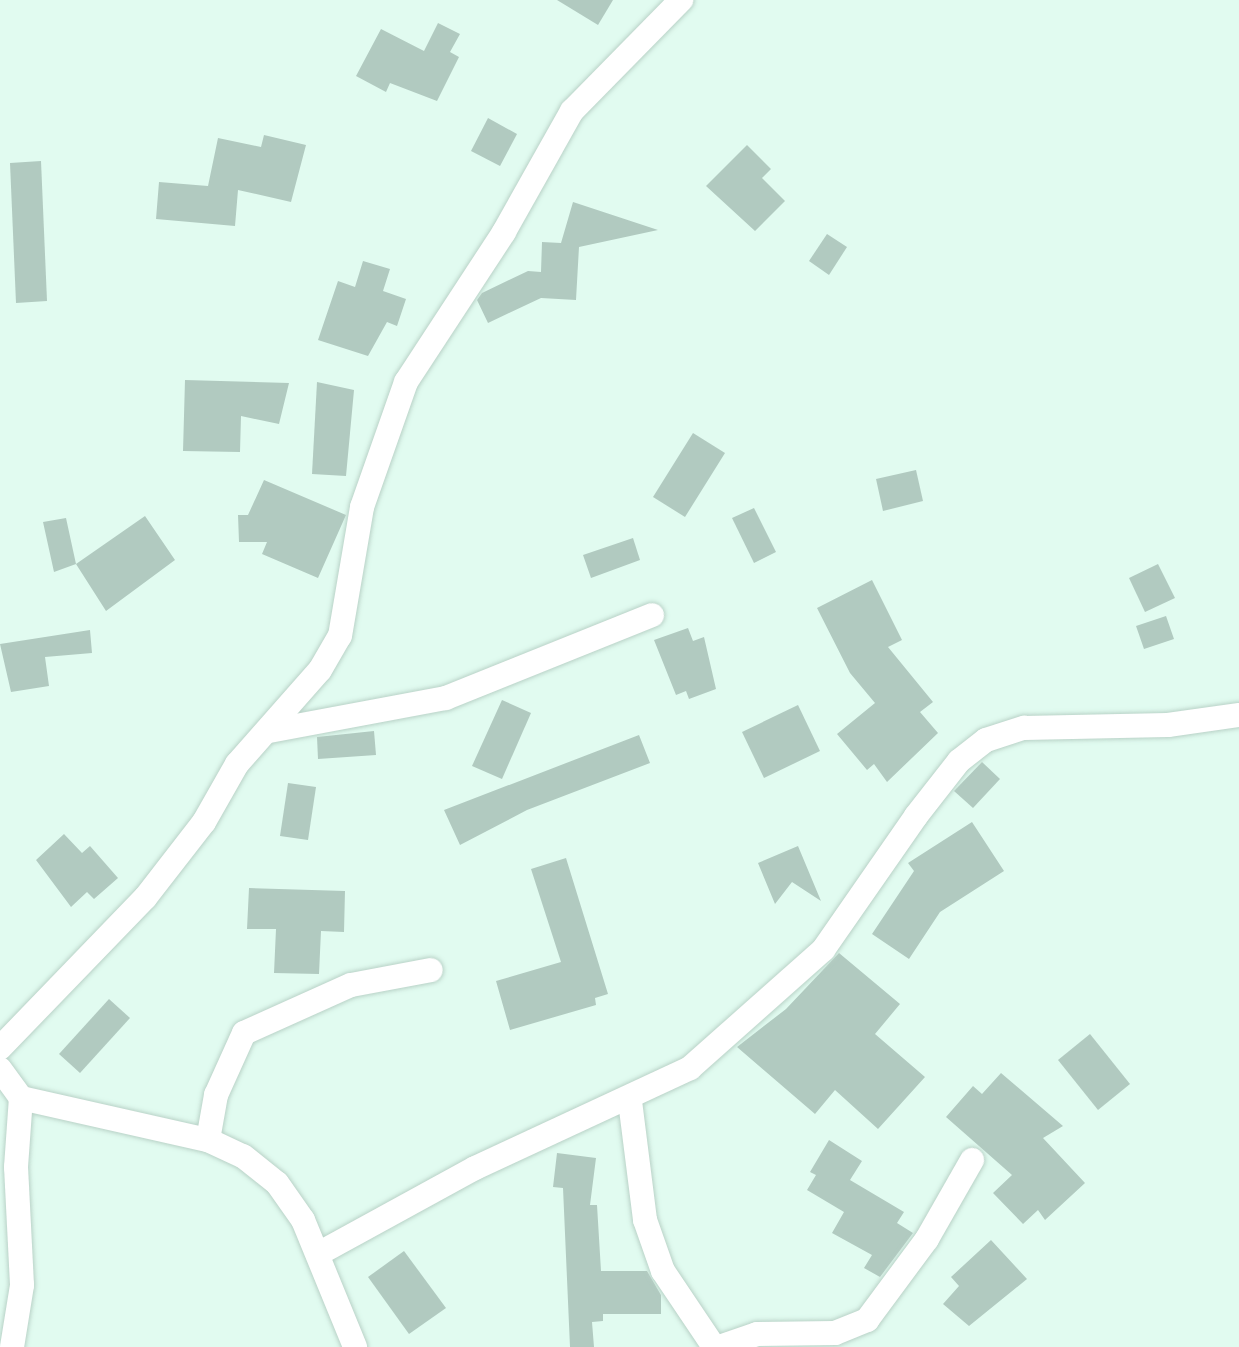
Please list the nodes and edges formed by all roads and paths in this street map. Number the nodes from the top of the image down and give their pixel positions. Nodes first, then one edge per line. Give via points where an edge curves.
1 (681, 0) edge
2 (652, 615) dead end
3 (1239, 715) edge
4 (269, 732) junction
5 (431, 970) dead end
6 (0, 1048) edge
7 (0, 1069) edge
8 (21, 1098) junction
9 (630, 1101) junction
10 (208, 1140) junction
11 (972, 1160) dead end
12 (317, 1254) junction
13 (12, 1347) edge
14 (355, 1347) edge
15 (714, 1347) edge
16 (719, 1347) edge

1 - 4 street via 572,111 504,232 406,382 362,507 340,636
2 - 4 street via 446,698
3 - 9 street via 1168,725 1024,728 986,740 959,761 916,816 823,950 690,1068
4 - 6 street via 237,764 204,822 145,898
5 - 10 street via 351,985 244,1033 216,1095
7 - 8 street
8 - 10 street
8 - 13 street via 16,1167 22,1285
9 - 12 street via 475,1168
9 - 15 street via 645,1220 663,1271
10 - 12 street via 243,1156 277,1183
11 - 16 street via 927,1239 867,1320 835,1333 757,1334
12 - 14 street

